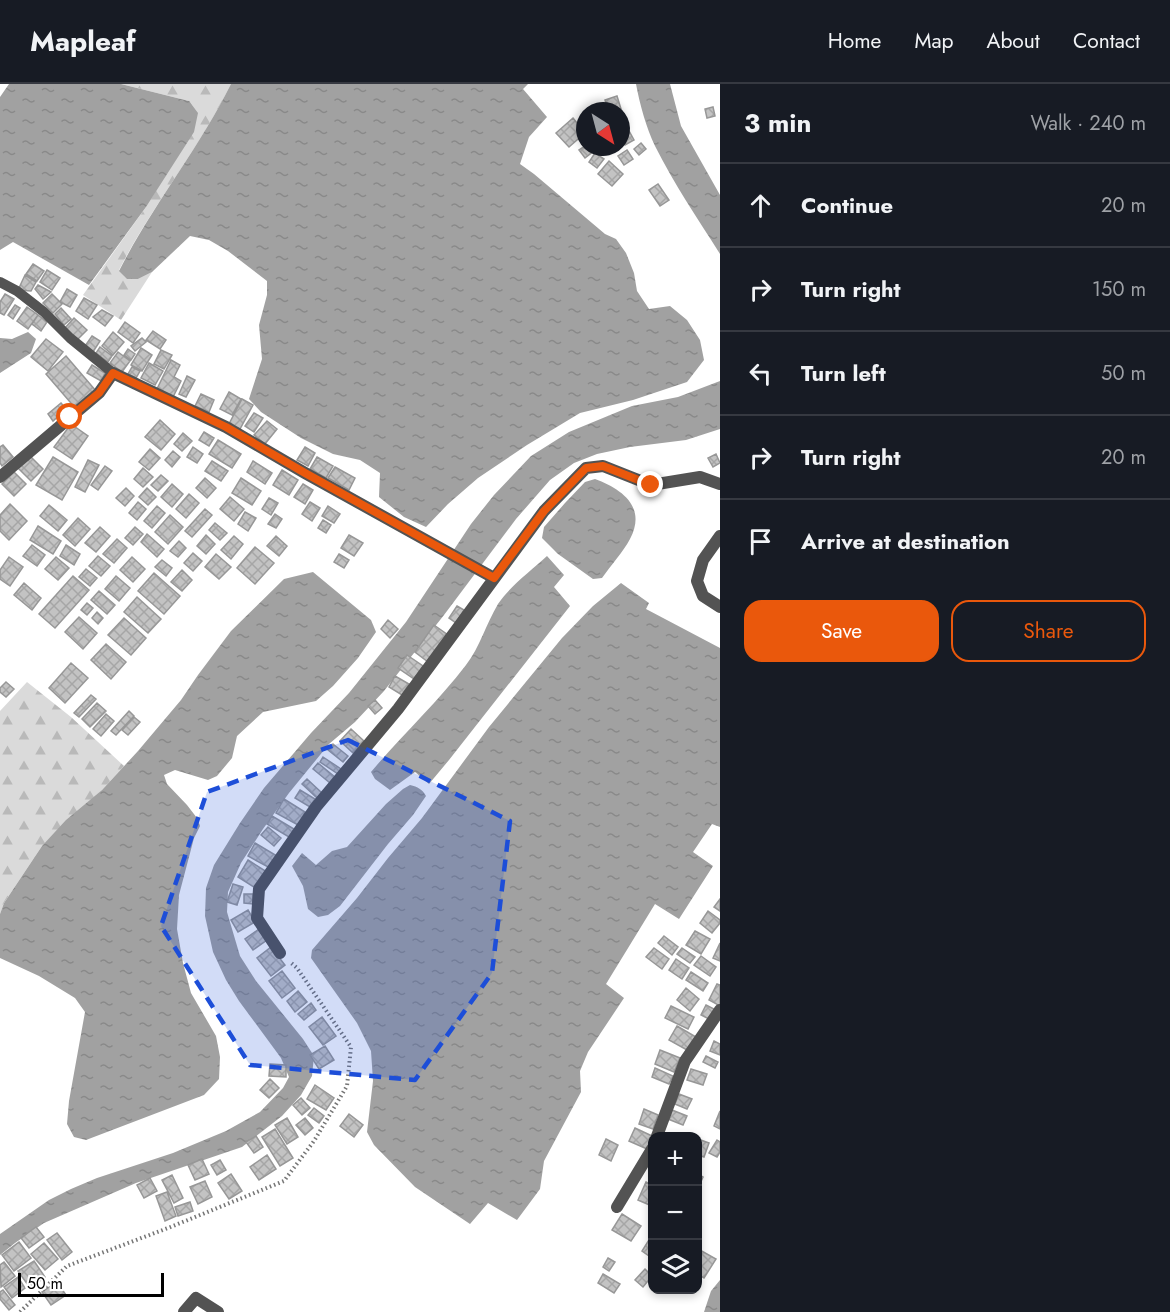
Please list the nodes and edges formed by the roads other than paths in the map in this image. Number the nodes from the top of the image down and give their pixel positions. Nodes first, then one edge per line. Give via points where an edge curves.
1 (0, 282) edge
2 (113, 373) junction
3 (0, 477) edge
4 (720, 484) edge
5 (720, 536) edge
6 (494, 578) junction
7 (720, 607) edge
8 (280, 953) road end
9 (720, 1010) edge
10 (659, 1132) edge
11 (648, 1156) edge
12 (617, 1207) dead end
13 (184, 1312) edge
14 (218, 1312) edge

1 - 2 lane via 44,312
2 - 3 street via 99,393
2 - 6 street via 226,427
4 - 6 street via 700,477 651,485 603,466 586,468 544,511
5 - 7 street via 703,560 697,581 703,597
6 - 8 street via 398,709 315,807 259,889 257,918
9 - 10 street via 685,1061
11 - 12 street
13 - 14 street via 196,1299

